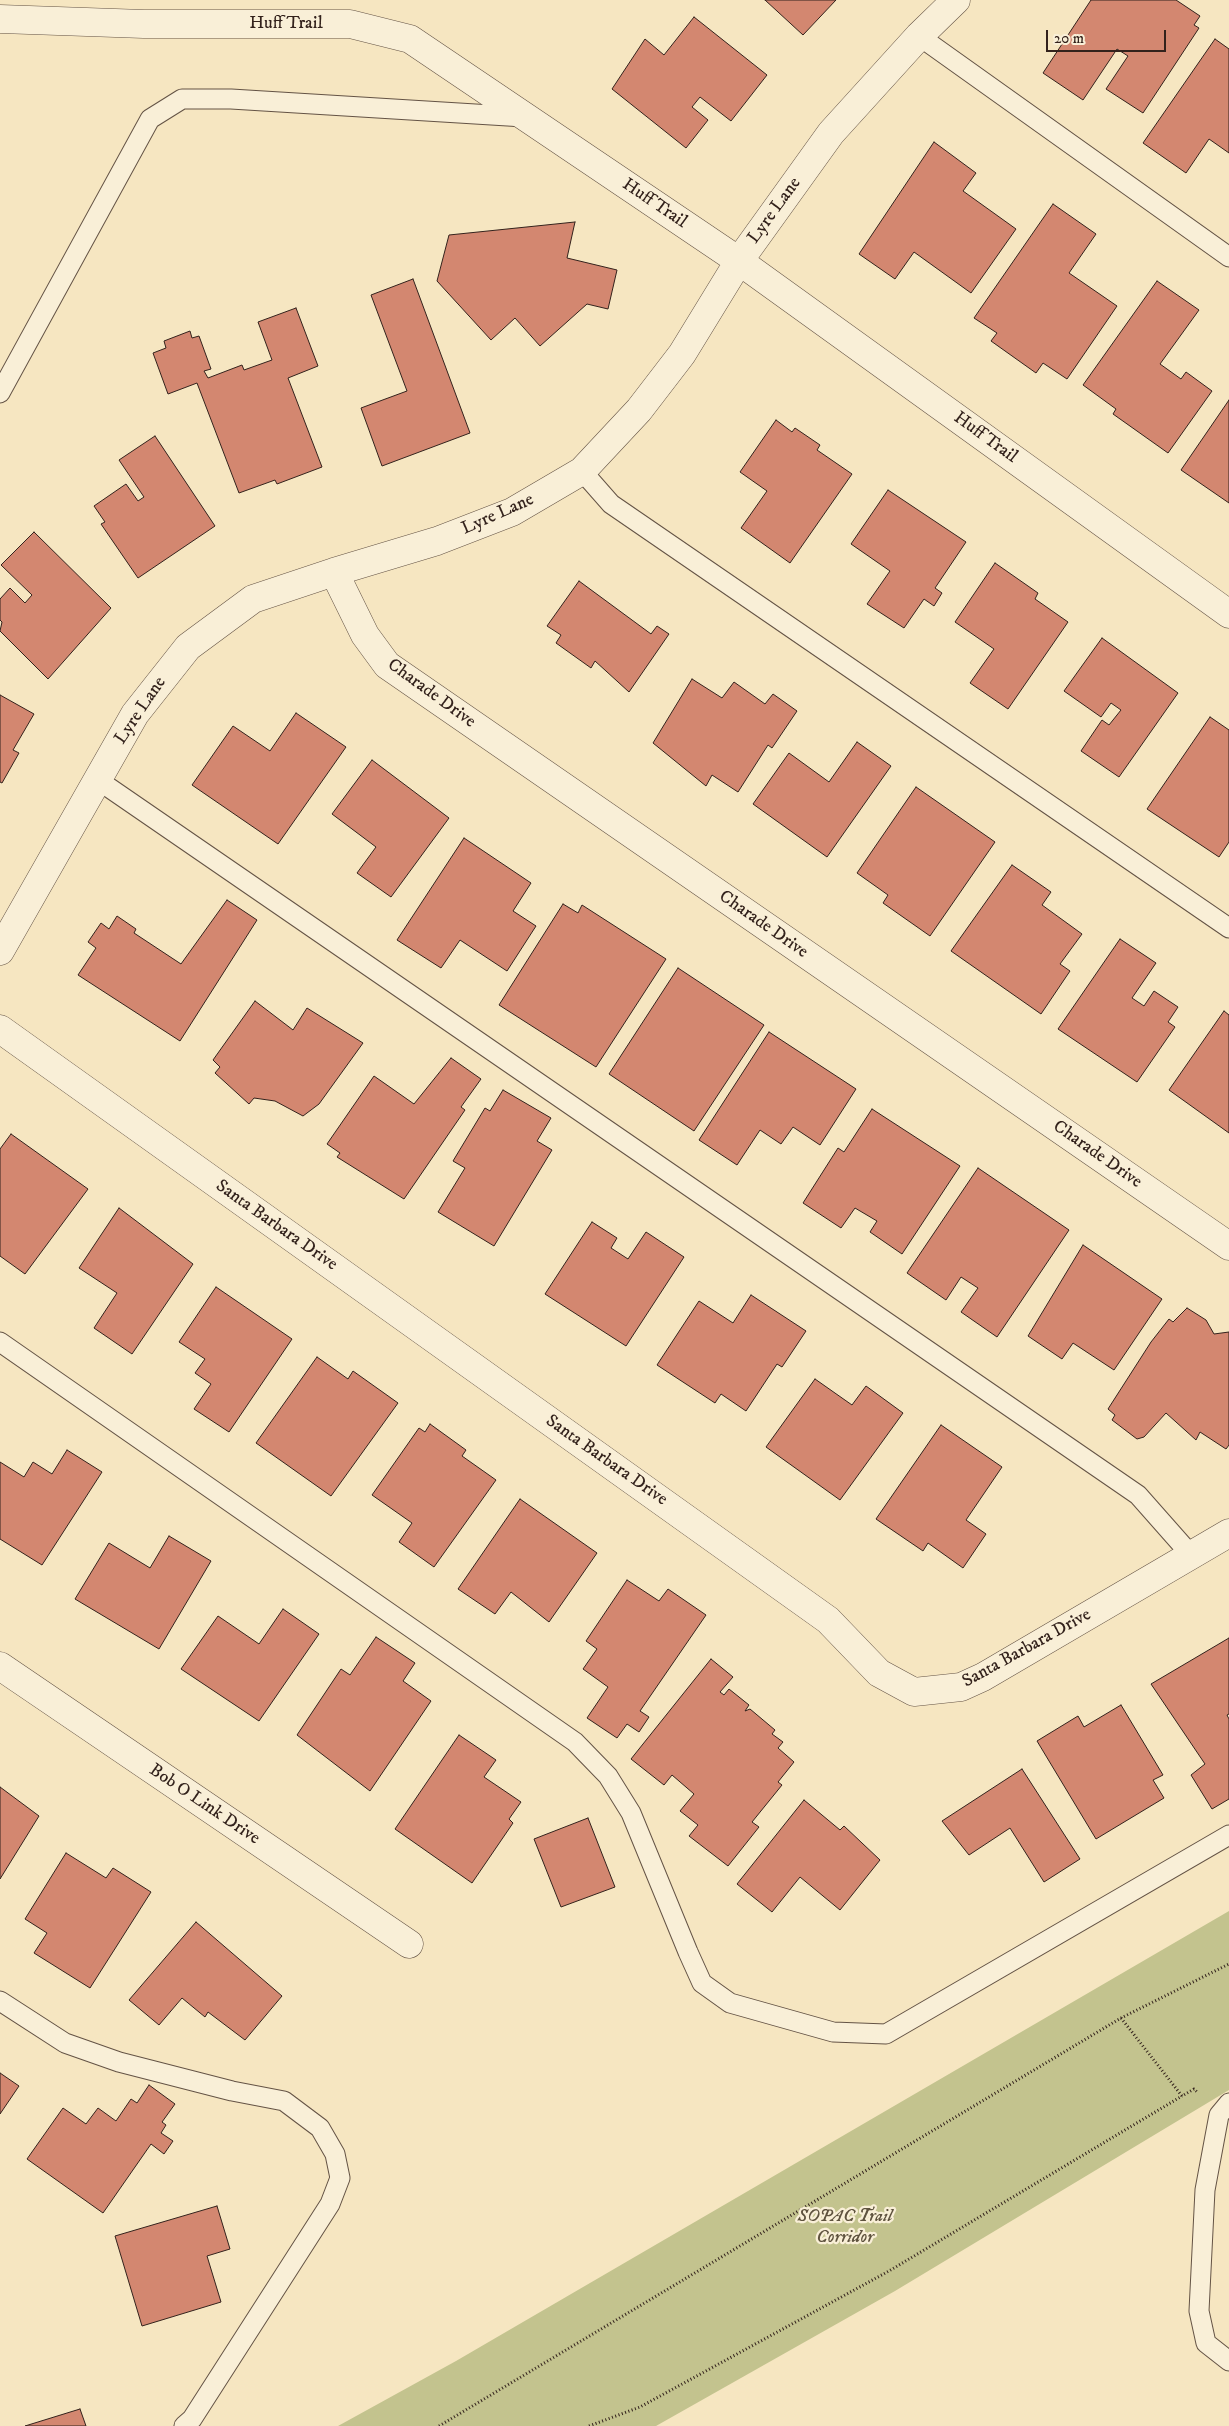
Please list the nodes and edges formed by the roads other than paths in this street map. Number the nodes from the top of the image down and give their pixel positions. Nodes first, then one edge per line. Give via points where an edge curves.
1 (956, 0) edge
2 (0, 19) edge
3 (919, 36) junction
4 (525, 117) junction
5 (1229, 257) edge
6 (739, 261) junction
7 (0, 393) edge
8 (582, 472) junction
9 (334, 572) junction
10 (1229, 614) edge
11 (98, 780) junction
12 (1229, 928) edge
13 (0, 951) edge
14 (0, 1029) edge
15 (1229, 1246) edge
16 (0, 1342) edge
17 (1229, 1532) edge
18 (1191, 1555) junction
19 (0, 1666) edge
20 (1229, 1835) edge
21 (409, 1944) dead end
22 (0, 2001) edge
23 (1224, 2109) edge
24 (1229, 2362) edge
25 (184, 2426) edge

1 - 3 street, Lyre Lane
2 - 4 street, Huff Trail via 144,24 350,24 410,39
3 - 5 lane
3 - 6 street, Lyre Lane via 831,133
4 - 6 street, Huff Trail
4 - 7 lane via 231,99 182,99 150,119
6 - 8 street, Lyre Lane via 682,354 639,410
6 - 10 street, Huff Trail
8 - 9 street, Lyre Lane via 512,512 437,541
8 - 12 lane via 611,504
9 - 11 street, Lyre Lane via 253,599 188,647 135,714
9 - 15 street, Charade Drive via 365,636 387,665
11 - 13 street, Lyre Lane
11 - 18 lane via 1138,1495
14 - 18 street, Santa Barbara Drive via 828,1620 880,1673 914,1692 961,1687 983,1677
16 - 20 lane via 575,1742 608,1776 632,1813 702,1982 730,2003 833,2032 886,2034
17 - 18 street, Santa Barbara Drive
19 - 21 street, Bob O Link Drive
22 - 25 lane via 65,2043 119,2062 284,2101 320,2128 335,2154 340,2178 330,2204 192,2419
23 - 24 lane via 1205,2190 1199,2312 1206,2343

